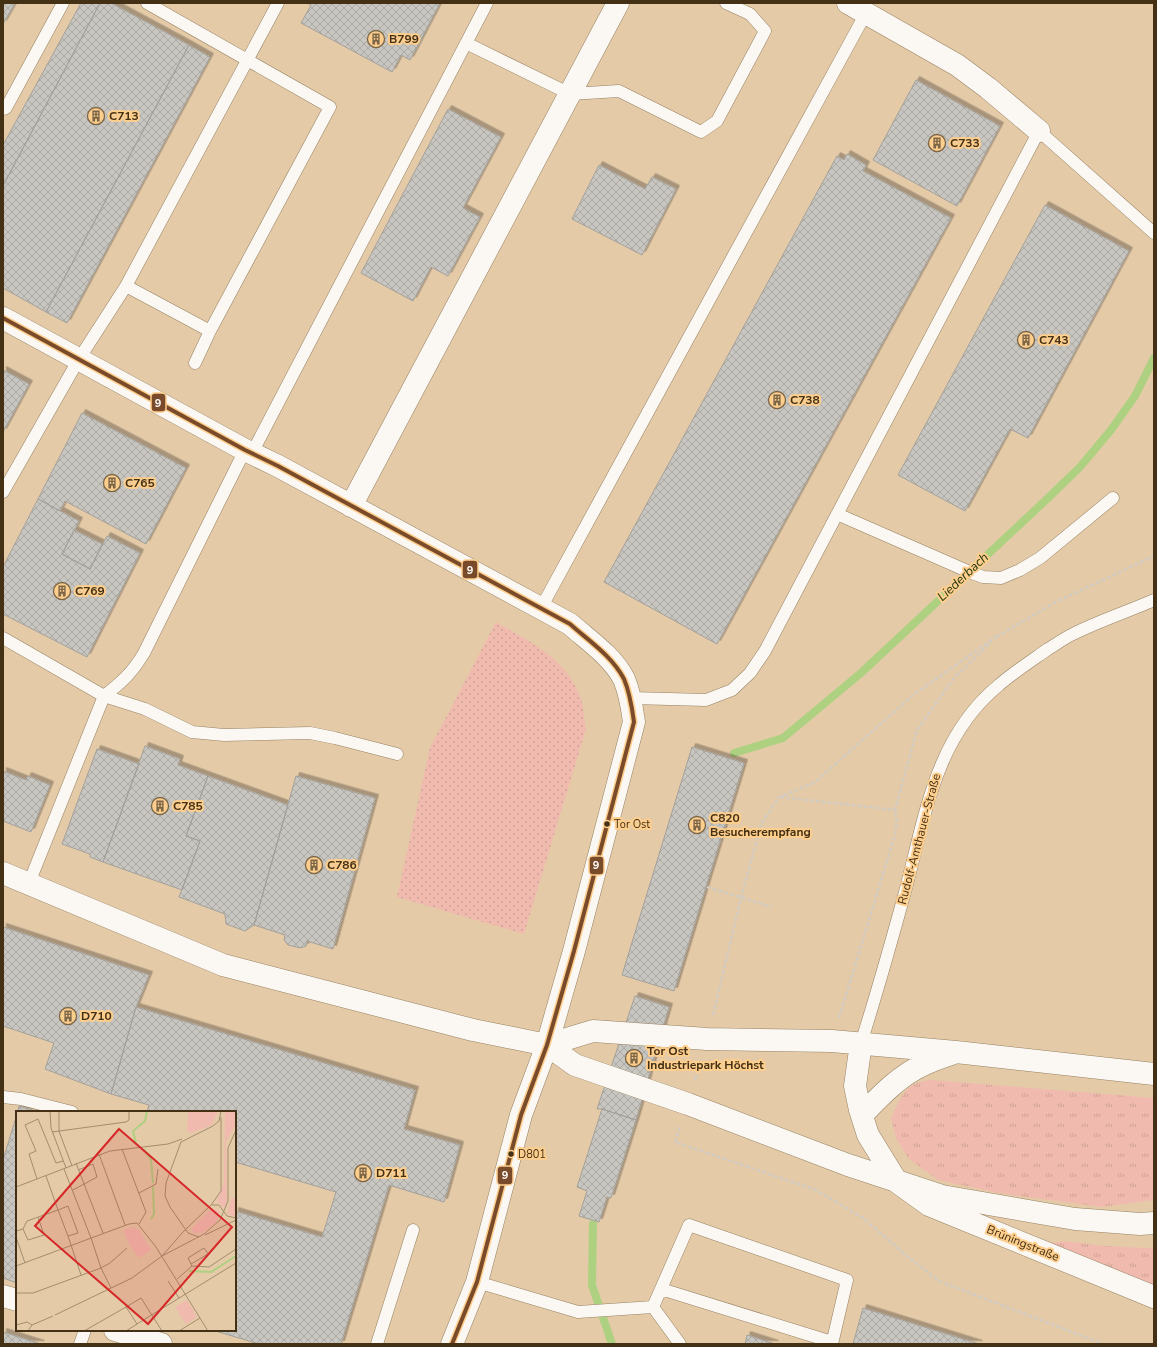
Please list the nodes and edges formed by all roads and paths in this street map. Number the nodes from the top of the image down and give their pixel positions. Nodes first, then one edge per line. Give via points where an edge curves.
1 (63, 3) edge
2 (147, 3) edge
3 (278, 3) edge
4 (487, 3) edge
5 (618, 3) edge
6 (726, 3) edge
7 (857, 8) edge
8 (466, 43) junction
9 (247, 59) junction
10 (570, 94) junction
11 (3, 109) edge
12 (1039, 131) junction
13 (1154, 233) edge
14 (126, 286) junction
15 (3, 318) edge
16 (210, 331) junction
17 (79, 359) junction
18 (195, 363) dead end
19 (248, 452) junction
20 (3, 492) edge
21 (1113, 498) dead end
22 (351, 506) junction
23 (837, 514) junction
24 (1154, 600) edge
25 (541, 608) junction
26 (3, 638) edge
27 (104, 696) junction
28 (631, 698) junction
29 (397, 754) dead end
30 (780, 797) dead end
31 (895, 810) dead end
32 (3, 873) edge
33 (28, 883) junction
34 (707, 887) dead end
35 (772, 907) dead end
36 (861, 1043) junction
37 (547, 1045) junction
38 (956, 1052) junction
39 (1154, 1074) edge
40 (3, 1097) edge
41 (68, 1111) edge
42 (862, 1115) junction
43 (897, 1182) junction
44 (1154, 1223) edge
45 (413, 1230) dead end
46 (477, 1282) junction
47 (661, 1289) junction
48 (3, 1296) edge
49 (1154, 1297) edge
50 (16, 1300) edge
51 (652, 1307) junction
52 (84, 1331) edge
53 (118, 1331) edge
54 (832, 1343) edge
55 (80, 1344) edge
56 (161, 1344) edge
57 (377, 1344) edge
58 (452, 1344) edge
59 (680, 1344) edge

1 - 11 lane via 6,108
2 - 9 lane
3 - 9 lane
4 - 8 lane
5 - 10 street
6 - 10 lane via 750,14 765,31 716,121 701,132 619,91
7 - 12 street via 957,65
7 - 25 lane
8 - 10 lane
8 - 19 lane
9 - 14 lane
9 - 16 lane via 330,107
10 - 22 street
12 - 13 lane
12 - 23 lane
14 - 16 lane
14 - 17 lane
15 - 17 street
16 - 18 lane
17 - 19 street
17 - 20 lane
19 - 22 street
19 - 27 lane via 144,654 130,674
21 - 23 lane via 1040,558 1001,578 983,578
22 - 25 street
23 - 28 lane via 765,651 750,673 732,690 706,700
24 - 36 lane, Rudolf-Amthauer-Straße via 1070,635 1028,662 998,686 972,712 951,744 927,801
25 - 28 street via 570,624 607,656 624,679
26 - 27 lane
27 - 29 lane via 145,709 192,732 224,735 310,733
27 - 33 lane
28 - 37 street via 634,722
30 - 31 path
32 - 33 street
33 - 37 street via 223,966 473,1030
34 - 35 path
36 - 37 street via 707,1040 593,1032
36 - 38 street
36 - 42 street via 855,1086
37 - 43 street via 575,1065 674,1098
37 - 46 street via 521,1115
38 - 39 street
38 - 42 street via 924,1064 905,1075
40 - 41 lane
42 - 43 street via 868,1135
43 - 44 street via 942,1196 1075,1219
43 - 49 street, Brüningstraße via 929,1205
45 - 57 lane
46 - 51 lane via 578,1312
46 - 58 street
47 - 51 lane
47 - 54 lane
47 - 54 lane via 688,1225 847,1280
48 - 50 street
51 - 59 lane
52 - 55 lane
53 - 56 street

